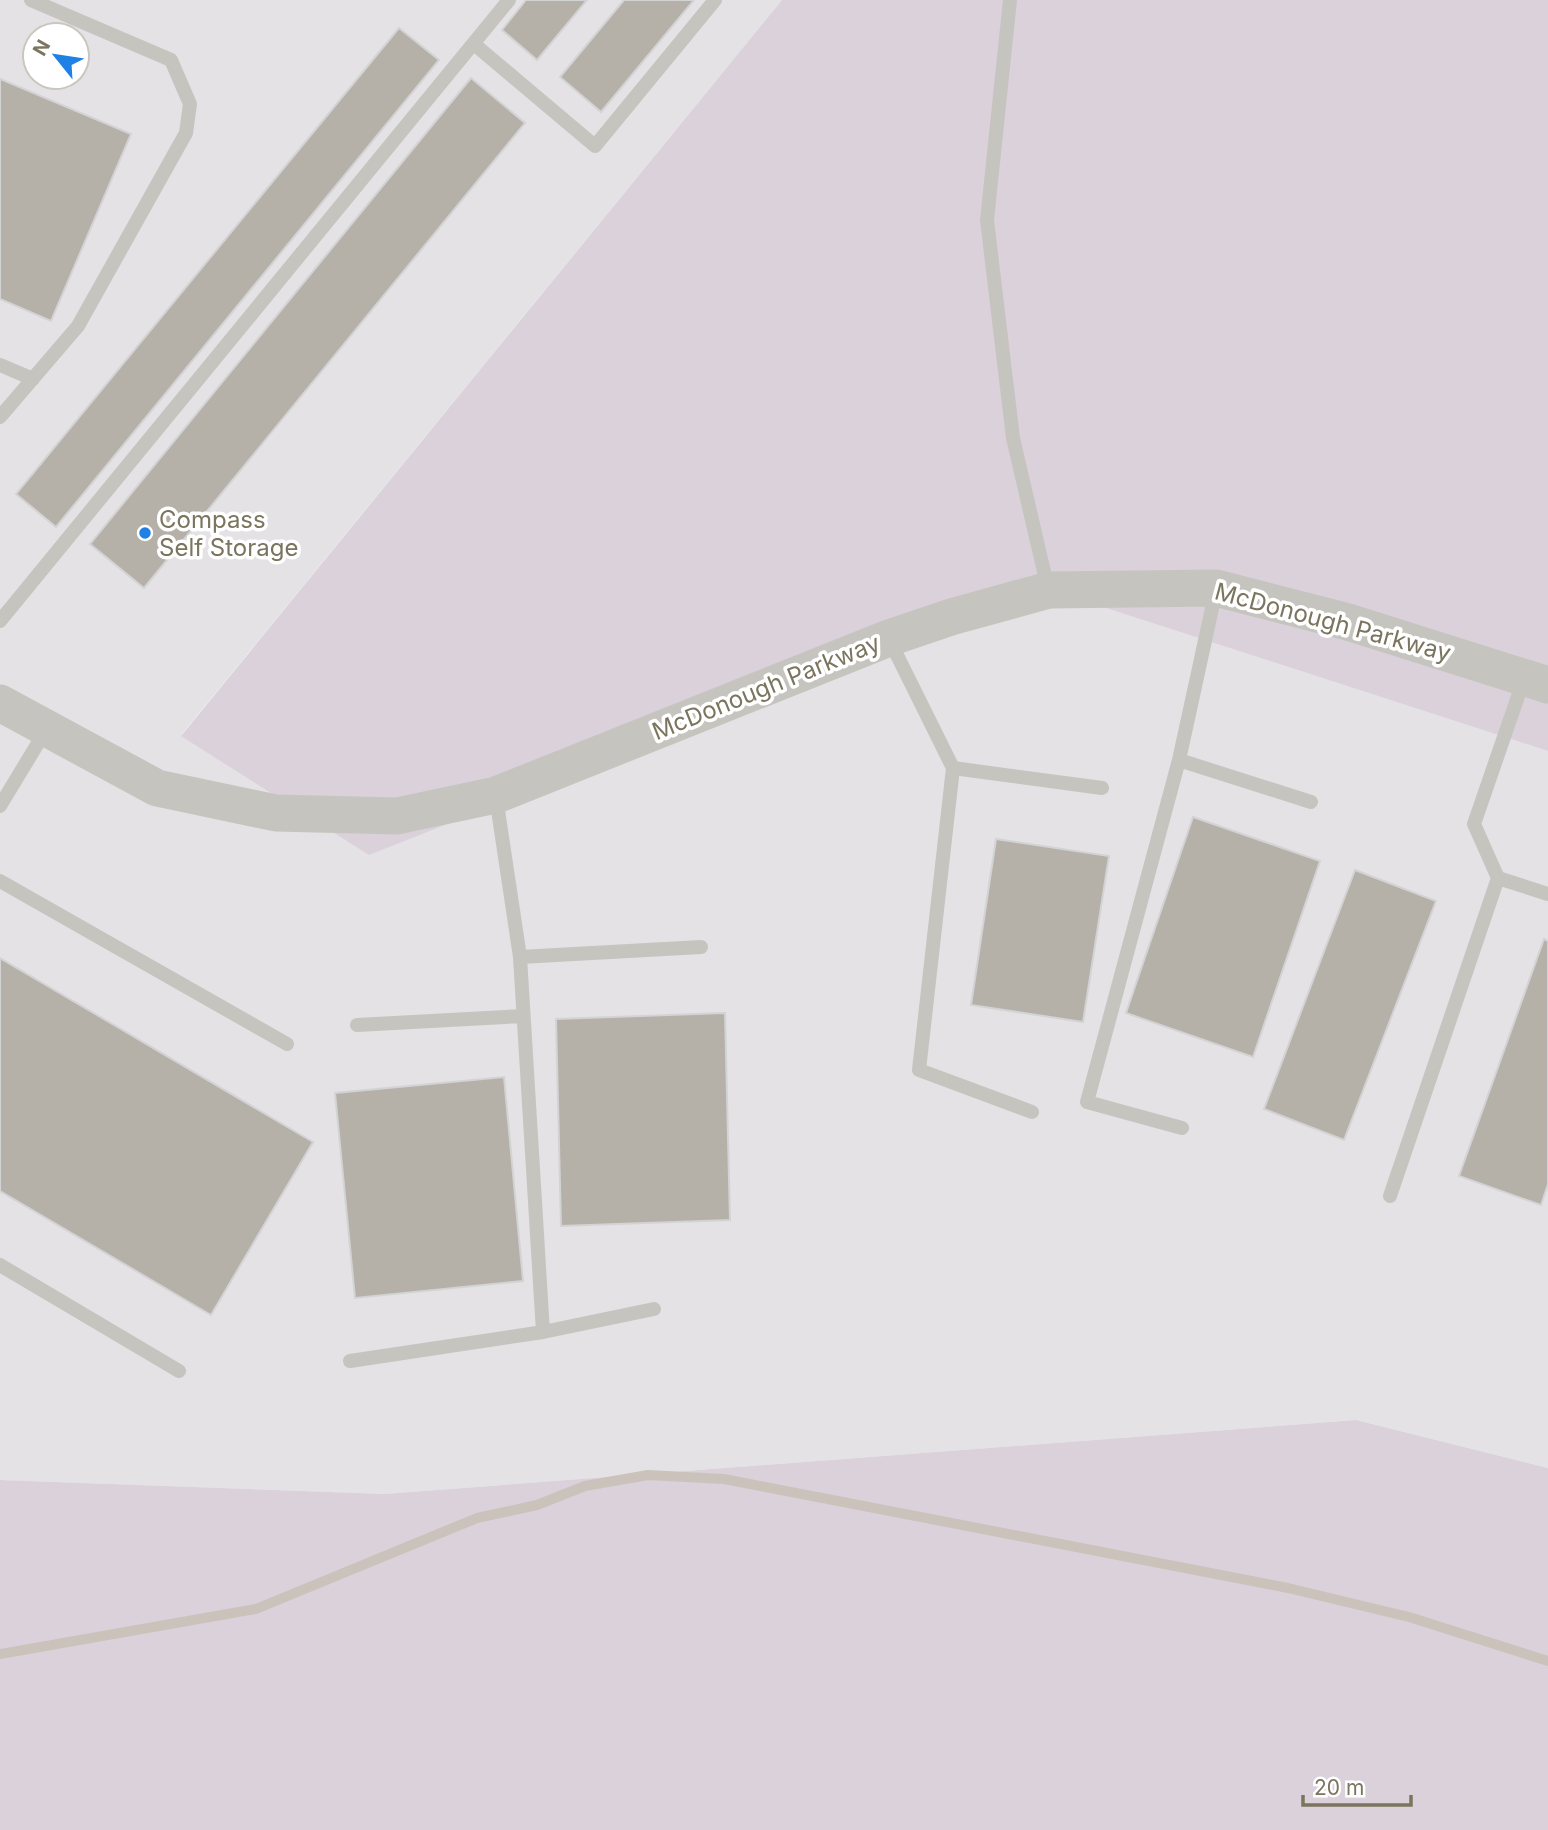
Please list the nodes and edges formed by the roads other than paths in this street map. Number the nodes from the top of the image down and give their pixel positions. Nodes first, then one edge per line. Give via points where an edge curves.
1 (31, 0) edge
2 (509, 0) edge
3 (715, 0) edge
4 (1010, 0) edge
5 (474, 44) junction
6 (0, 365) edge
7 (33, 379) junction
8 (0, 417) edge
9 (1216, 588) junction
10 (1049, 590) junction
11 (0, 621) edge
12 (889, 638) junction
13 (1536, 680) edge
14 (0, 703) edge
15 (46, 730) junction
16 (1179, 760) junction
17 (953, 768) junction
18 (1102, 788) dead end
19 (496, 795) junction
20 (1311, 803) dead end
21 (0, 806) edge
22 (1498, 878) junction
23 (0, 881) edge
24 (1548, 894) edge
25 (701, 947) dead end
26 (520, 957) junction
27 (522, 1016) junction
28 (357, 1025) dead end
29 (287, 1044) dead end
30 (1032, 1112) dead end
31 (1182, 1128) dead end
32 (1390, 1196) dead end
33 (0, 1265) edge
34 (654, 1309) dead end
35 (543, 1332) junction
36 (350, 1361) dead end
37 (178, 1371) dead end

1 - 7 lane via 171,60 190,104 186,133 78,327
2 - 5 lane
3 - 5 lane via 595,146
4 - 10 lane via 987,220 1013,438
5 - 11 lane
6 - 7 lane
7 - 8 lane
9 - 10 street, McDonough Parkway
9 - 13 street, McDonough Parkway via 1348,622
9 - 16 lane
10 - 12 street, McDonough Parkway
12 - 17 lane
12 - 19 street, McDonough Parkway
13 - 22 lane via 1474,824
14 - 15 street, McDonough Parkway
15 - 19 street, McDonough Parkway via 157,788 276,813 397,816
15 - 21 lane
16 - 20 lane
16 - 31 lane via 1087,1102
17 - 18 lane
17 - 30 lane via 919,1069
19 - 26 lane
22 - 24 lane
22 - 32 lane
23 - 29 lane
25 - 26 lane
26 - 27 lane
27 - 28 lane
27 - 35 lane
33 - 37 lane
34 - 35 lane
35 - 36 lane

